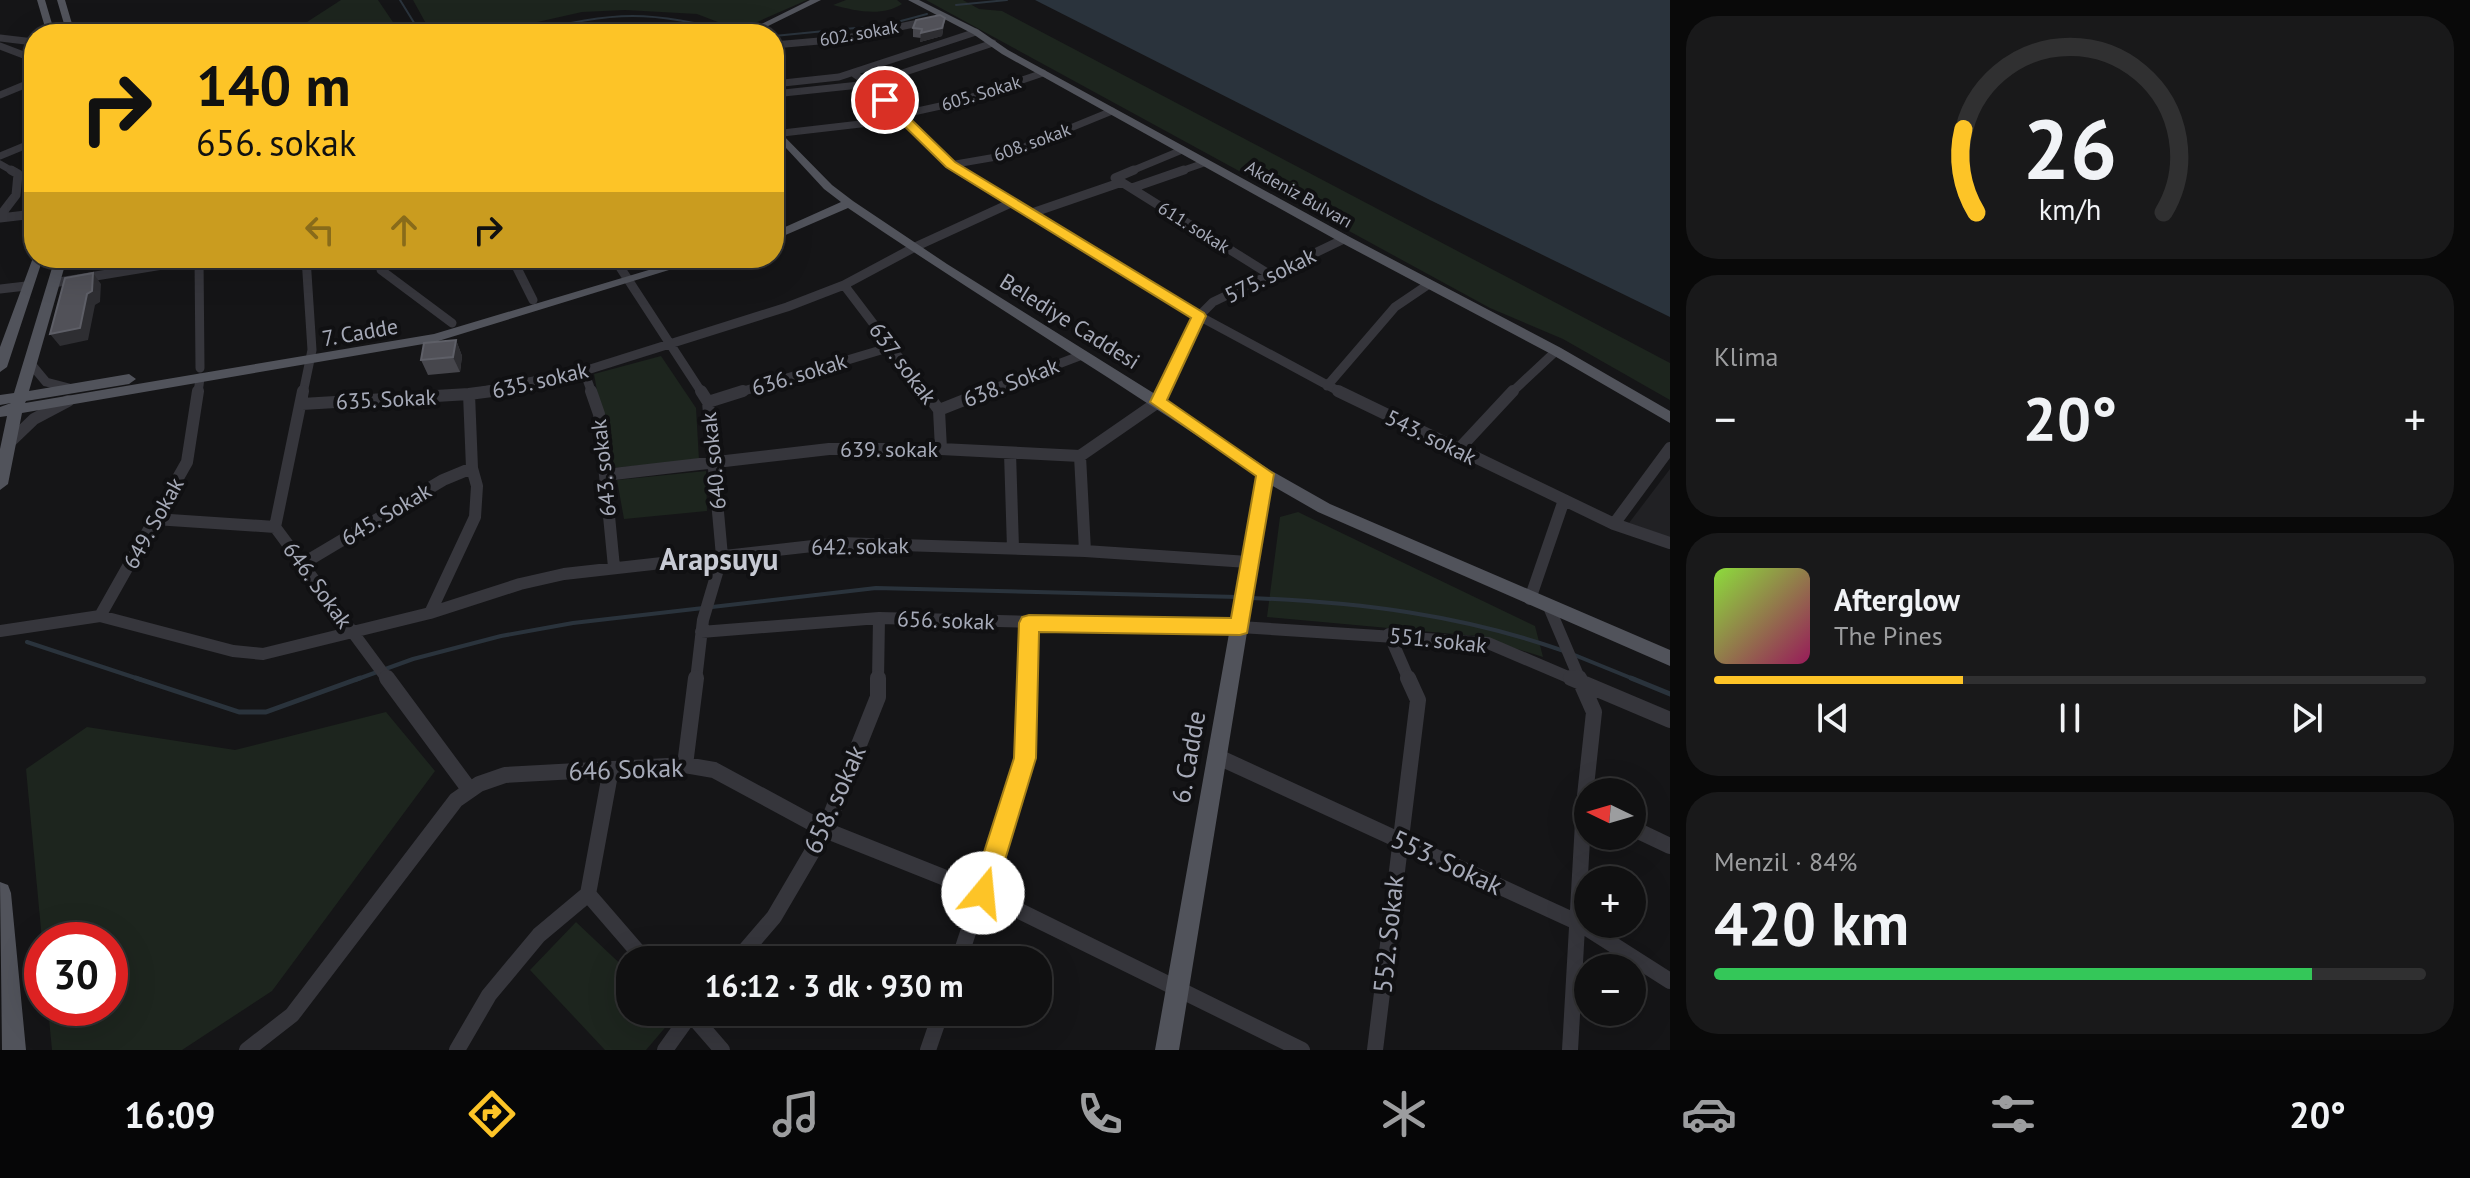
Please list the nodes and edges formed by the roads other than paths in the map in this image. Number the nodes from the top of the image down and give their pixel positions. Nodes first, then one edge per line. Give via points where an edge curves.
1 (41, 0) edge
2 (61, 0) edge
3 (817, 0) edge
4 (915, 0) edge
5 (945, 17) junction
6 (48, 24) edge
7 (68, 24) edge
8 (767, 24) edge
9 (976, 32) junction
10 (0, 41) edge
11 (24, 42) edge
12 (993, 43) junction
13 (784, 44) edge
14 (24, 54) edge
15 (853, 73) junction
16 (1043, 73) junction
17 (784, 83) edge
18 (869, 84) junction
19 (24, 85) edge
20 (784, 93) edge
21 (0, 95) edge
22 (1112, 111) junction
23 (900, 117) junction
24 (784, 131) edge
25 (784, 141) edge
26 (24, 146) edge
27 (1182, 150) junction
28 (0, 156) edge
29 (1204, 163) junction
30 (0, 164) edge
31 (950, 165) junction
32 (1118, 180) junction
33 (1132, 188) junction
34 (844, 199) junction
35 (1011, 203) junction
36 (1029, 214) junction
37 (24, 215) edge
38 (0, 217) edge
39 (784, 222) edge
40 (784, 231) edge
41 (1344, 239) junction
42 (915, 247) junction
43 (33, 268) edge
44 (58, 268) edge
45 (141, 268) edge
46 (199, 268) edge
47 (307, 268) edge
48 (381, 268) edge
49 (517, 268) edge
50 (621, 268) edge
51 (647, 268) edge
52 (660, 268) edge
53 (627, 276) junction
54 (1272, 276) junction
55 (53, 283) junction
56 (1429, 284) junction
57 (844, 285) junction
58 (26, 286) junction
59 (0, 289) edge
60 (533, 300) junction
61 (1199, 316) junction
62 (452, 323) junction
63 (669, 344) junction
64 (891, 347) junction
65 (1556, 351) junction
66 (312, 355) junction
67 (1082, 355) junction
68 (1, 361) edge
69 (31, 364) junction
70 (584, 371) junction
71 (200, 373) junction
72 (1327, 386) junction
73 (71, 393) junction
74 (469, 394) junction
75 (0, 400) edge
76 (708, 402) junction
77 (1158, 402) junction
78 (302, 404) junction
79 (12, 406) edge
80 (939, 410) junction
81 (1670, 418) edge
82 (7, 445) junction
83 (1670, 448) edge
84 (941, 449) junction
85 (1458, 450) junction
86 (1010, 453) junction
87 (1080, 456) junction
88 (714, 462) junction
89 (472, 468) junction
90 (1265, 474) junction
91 (605, 475) junction
92 (0, 484) edge
93 (1564, 500) junction
94 (155, 519) junction
95 (1614, 524) junction
96 (275, 527) junction
97 (1670, 543) edge
98 (1013, 548) junction
99 (1085, 551) junction
100 (722, 556) junction
101 (302, 564) junction
102 (614, 567) junction
103 (1247, 571) junction
104 (1530, 599) junction
105 (1549, 607) junction
106 (430, 613) junction
107 (100, 616) junction
108 (879, 618) junction
109 (1241, 618) junction
110 (1029, 623) junction
111 (702, 626) junction
112 (0, 631) edge
113 (354, 634) junction
114 (1389, 634) junction
115 (1670, 658) edge
116 (1582, 681) junction
117 (1670, 720) edge
118 (1216, 756) junction
119 (685, 765) junction
120 (611, 769) junction
121 (1588, 778) edge
122 (469, 789) junction
123 (825, 830) junction
124 (1646, 835) edge
125 (1399, 839) junction
126 (1670, 846) edge
127 (0, 893) edge
128 (983, 893) junction
129 (588, 894) junction
130 (1574, 921) edge
131 (1578, 938) edge
132 (1603, 938) edge
133 (633, 946) edge
134 (749, 946) edge
135 (964, 946) edge
136 (1670, 981) edge
137 (1176, 987) junction
138 (682, 1026) edge
139 (702, 1026) edge
140 (936, 1026) edge
141 (268, 1044) edge
142 (14, 1050) edge
143 (247, 1050) edge
144 (457, 1050) edge
145 (665, 1050) edge
146 (722, 1050) edge
147 (928, 1050) edge
148 (1167, 1050) edge
149 (1302, 1050) edge
150 (1375, 1050) edge
151 (1570, 1050) edge

1 - 6 main road
2 - 7 main road
3 - 8 main road
4 - 5 main road, Akdeniz Bulvarı
5 - 9 main road, Akdeniz Bulvarı
5 - 13 street, 602. sokak via 842,39
9 - 12 main road, Akdeniz Bulvarı
9 - 15 street
10 - 11 street
10 - 14 street
12 - 16 main road, Akdeniz Bulvarı
12 - 18 street
15 - 17 street
15 - 18 street, 543. sokak
16 - 22 main road, Akdeniz Bulvarı
16 - 23 street, 605. Sokak
18 - 20 street
18 - 23 street, 543. sokak
19 - 21 street
22 - 27 main road, Akdeniz Bulvarı
22 - 31 street, 608. sokak via 1002,156
23 - 24 street, 605. Sokak via 857,127
23 - 31 street, 543. sokak
25 - 34 main road, Belediye Caddesi
26 - 28 street
27 - 29 main road, Akdeniz Bulvarı
27 - 32 street
29 - 33 street
29 - 41 main road, Akdeniz Bulvarı
30 - 38 street via 18,174 16,195
31 - 35 street, 543. sokak
32 - 33 street, 611. sokak
32 - 36 street
33 - 54 street, 611. sokak
34 - 39 main road
34 - 40 main road
34 - 42 main road, Belediye Caddesi
35 - 36 street, 543. sokak
35 - 42 street, 635. sokak
36 - 61 street, 543. sokak
37 - 38 street
41 - 54 street, 575. sokak
41 - 56 main road, Akdeniz Bulvarı
42 - 57 street, 635. sokak
42 - 67 main road, Belediye Caddesi
43 - 58 main road
44 - 55 main road
45 - 55 street
46 - 71 street, 649. Sokak
47 - 66 street, 646. Sokak
48 - 62 street
49 - 60 street
50 - 53 street, 640. sokak
51 - 53 main road, 7. Cadde
52 - 53 main road, 7. Cadde
53 - 60 main road, 7. Cadde
53 - 63 street, 640. sokak
53 - 66 main road, 7. Cadde via 435,338
54 - 61 street, 575. sokak via 1213,302
55 - 69 main road
56 - 65 main road, Akdeniz Bulvarı
56 - 72 street via 1395,307
57 - 63 street, 635. sokak
57 - 64 street, 637. sokak
58 - 59 street
58 - 68 main road
60 - 62 main road, 7. Cadde
61 - 72 street, 543. sokak
61 - 77 street, 575. sokak
62 - 66 main road, 7. Cadde
63 - 70 street, 635. sokak
63 - 76 street, 640. sokak
64 - 76 street, 636. sokak
64 - 80 street, 637. sokak
65 - 81 main road, Akdeniz Bulvarı
65 - 85 street
66 - 71 main road, 7. Cadde
66 - 78 street, 646. Sokak
67 - 77 main road, Belediye Caddesi
67 - 80 street, 638. Sokak
69 - 73 street via 38,378
69 - 79 main road
70 - 74 street, 635. sokak
70 - 91 street, 643. sokak via 599,414
71 - 73 main road, 7. Cadde
71 - 94 street, 649. Sokak via 187,462
72 - 85 street, 543. sokak
73 - 79 main road, 7. Cadde
73 - 82 street
74 - 78 street, 635. Sokak
74 - 89 street, 635. sokak
75 - 79 main road, 7. Cadde
76 - 88 street, 640. sokak
77 - 87 street
77 - 90 main road, Belediye Caddesi
78 - 96 street, 646. Sokak
79 - 82 main road
80 - 84 street, 637. sokak
82 - 92 main road
83 - 95 street
84 - 86 street, 639. sokak
84 - 88 street, 639. sokak via 829,449
85 - 93 street, 543. sokak
86 - 87 street, 639. sokak
86 - 98 street
87 - 99 street
88 - 91 street, 639. sokak
88 - 100 street, 640. sokak
89 - 101 street, 645. Sokak
89 - 106 street, 635. sokak via 475,517
90 - 103 main road, 6. Cadde
90 - 104 main road, Belediye Caddesi via 1324,508
91 - 102 street, 643. sokak
93 - 95 street, 543. sokak
93 - 104 street
94 - 96 street
94 - 107 street, 649. Sokak
95 - 97 street, 543. sokak
96 - 101 street, 646. Sokak
98 - 99 street, 642. sokak
98 - 100 street, 642. sokak via 839,543
99 - 103 street, 642. sokak
100 - 102 street, 642. sokak
100 - 111 street, 640. sokak
101 - 113 street, 646. Sokak
102 - 106 street, 642. sokak via 520,584
103 - 109 main road, 6. Cadde
104 - 105 main road, Belediye Caddesi
105 - 115 main road, Belediye Caddesi
105 - 116 street
106 - 113 street
107 - 112 street
107 - 113 street via 248,654
108 - 110 street, 656. sokak
108 - 111 street, 656. sokak
108 - 123 street, 658. sokak via 878,697
109 - 110 street, 656. sokak
109 - 114 street, 551. sokak
109 - 118 main road, 6. Cadde
110 - 128 street via 1025,758
111 - 119 street, 640. sokak
113 - 122 street, 646. Sokak
114 - 116 street, 551. sokak via 1488,643
114 - 125 street, 552. Sokak via 1418,700
116 - 117 street, 551. sokak
116 - 121 street via 1594,712
118 - 125 street, 553. Sokak
118 - 137 main road, 6. Cadde
119 - 120 street, 646 Sokak
119 - 123 street, 646 Sokak via 714,770
120 - 122 street, 646 Sokak via 505,775
120 - 129 street
122 - 141 street, 646 Sokak
123 - 128 street, 646 Sokak
123 - 134 street, 658. sokak via 774,917
124 - 126 street
125 - 130 street, 553. Sokak
125 - 150 street, 552. Sokak
127 - 142 main road
128 - 135 street
128 - 137 street, 646 Sokak
129 - 133 street
129 - 144 street via 529,947 489,995
131 - 151 street
132 - 136 street, 553. Sokak
137 - 148 main road, 6. Cadde
137 - 149 street, 646 Sokak
138 - 145 street
139 - 146 street
140 - 147 street
141 - 143 street, 646 Sokak

